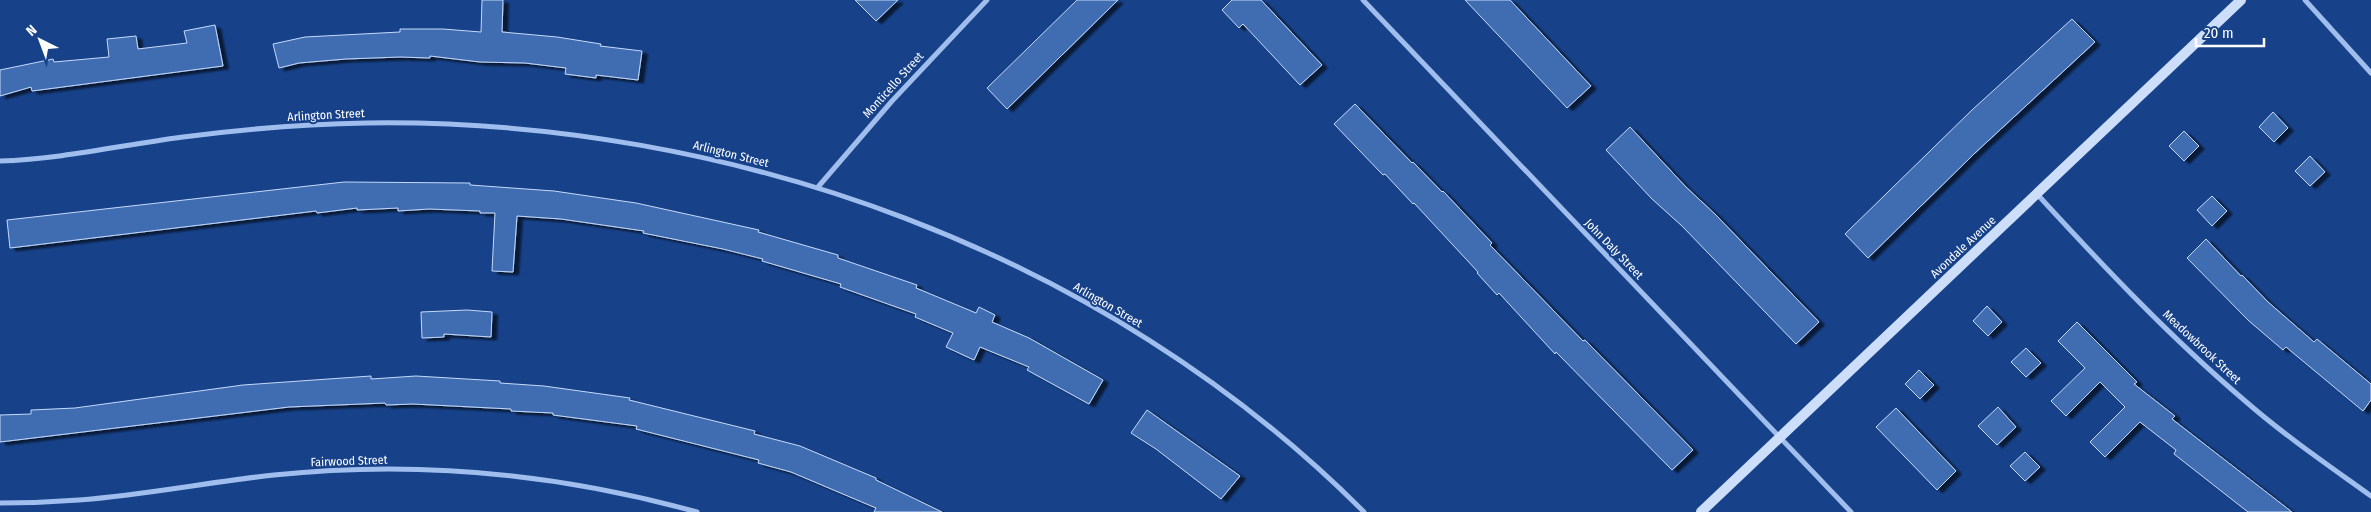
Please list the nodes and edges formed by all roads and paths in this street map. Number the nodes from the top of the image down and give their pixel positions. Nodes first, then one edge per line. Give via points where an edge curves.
1 (987, 0) edge
2 (1362, 0) edge
3 (2241, 0) edge
4 (2305, 0) edge
5 (2371, 72) edge
6 (0, 161) edge
7 (818, 188) junction
8 (2037, 194) junction
9 (1780, 438) junction
10 (2371, 496) edge
11 (0, 504) edge
12 (697, 512) edge
13 (1364, 512) edge
14 (1702, 512) edge
15 (1851, 512) edge

1 - 7 street, Monticello Street via 898,93
2 - 9 street, John Daly Street
3 - 8 street, Avondale Avenue
4 - 5 street
6 - 7 street, Arlington Street via 263,128 365,123 441,124 539,130 636,144 733,163
7 - 13 street, Arlington Street via 914,221 968,244 1107,315 1206,378 1274,429
8 - 9 street, Avondale Avenue
8 - 10 street, Meadowbrook Street via 2104,266 2224,382 2321,461
9 - 14 street, Avondale Avenue
9 - 15 street, John Daly Street
11 - 12 street, Fairwood Street via 80,500 275,475 398,469 545,480 629,495

